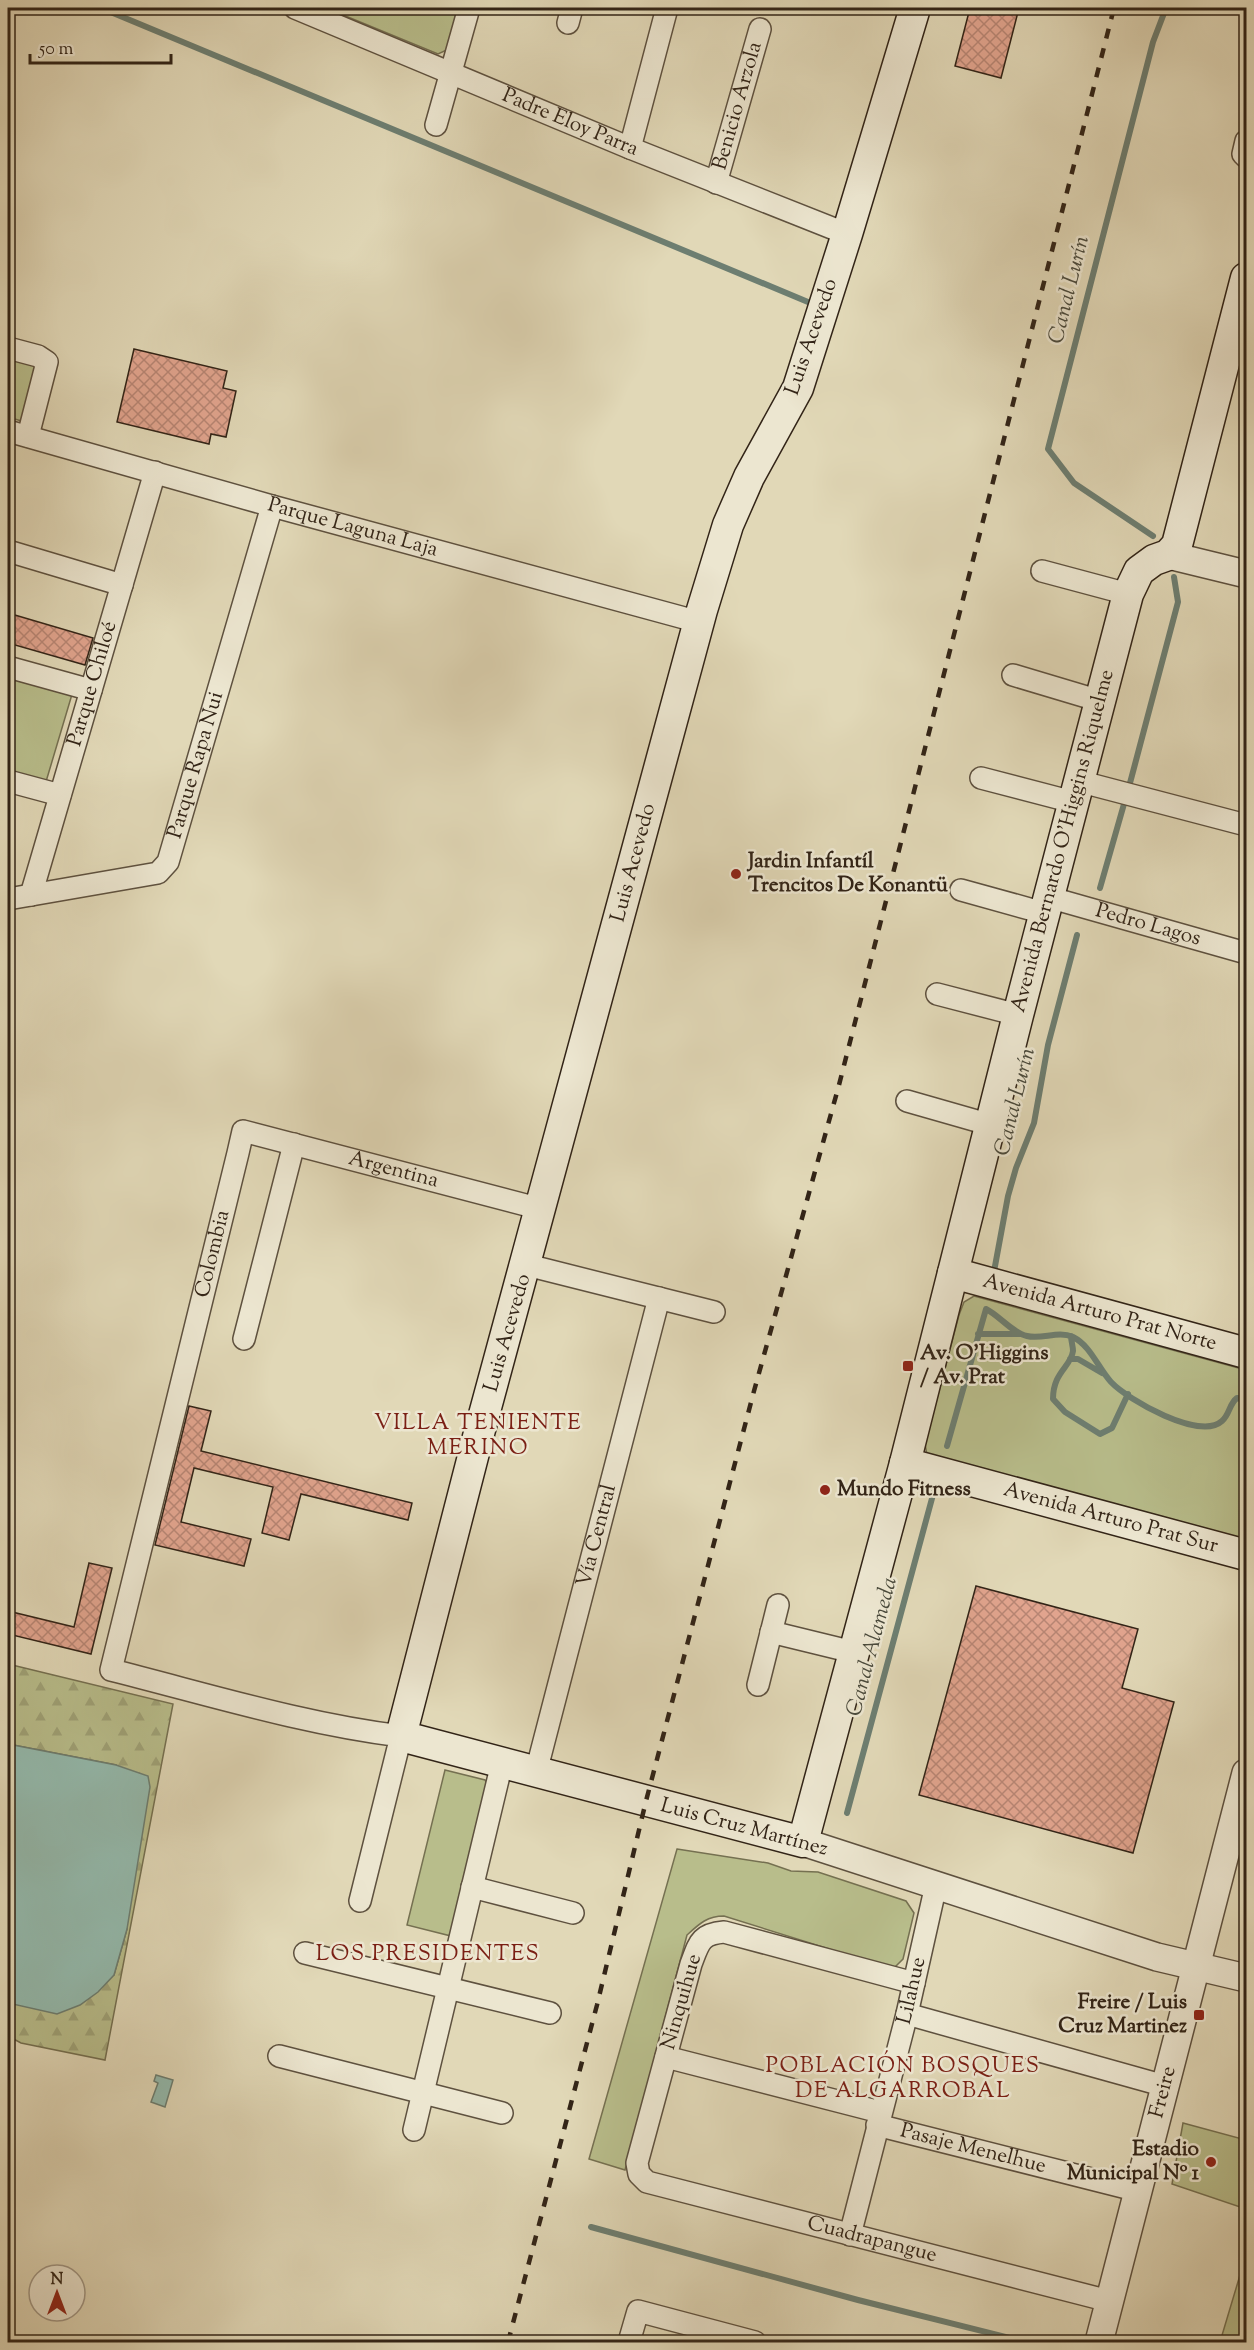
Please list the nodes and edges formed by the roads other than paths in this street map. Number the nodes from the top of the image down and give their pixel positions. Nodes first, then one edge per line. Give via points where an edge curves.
1 (295, 8) edge
2 (469, 8) edge
3 (667, 8) edge
4 (915, 8) edge
5 (760, 29) dead end
6 (450, 74) junction
7 (436, 125) dead end
8 (1246, 141) edge
9 (630, 148) junction
10 (1246, 158) edge
11 (717, 183) junction
12 (847, 234) junction
13 (1246, 278) edge
14 (8, 348) edge
15 (8, 430) edge
16 (28, 436) junction
17 (155, 472) junction
18 (272, 506) junction
19 (8, 551) edge
20 (1168, 555) junction
21 (1042, 570) dead end
22 (1246, 574) edge
23 (122, 585) junction
24 (1128, 594) junction
25 (699, 622) junction
26 (8, 667) edge
27 (1013, 675) dead end
28 (91, 690) junction
29 (1100, 701) junction
30 (981, 778) dead end
31 (8, 781) edge
32 (1075, 791) junction
33 (60, 795) junction
34 (1246, 825) edge
35 (961, 890) dead end
36 (15, 897) edge
37 (1046, 905) junction
38 (1246, 953) edge
39 (937, 994) dead end
40 (1018, 1016) junction
41 (908, 1101) dead end
42 (992, 1125) junction
43 (243, 1131) joint
44 (294, 1144) junction
45 (541, 1209) junction
46 (527, 1265) junction
47 (953, 1273) junction
48 (659, 1298) junction
49 (714, 1312) dead end
50 (244, 1339) dead end
51 (1246, 1353) edge
52 (905, 1463) junction
53 (1246, 1555) edge
54 (778, 1605) dead end
55 (771, 1632) junction
56 (854, 1652) junction
57 (758, 1684) dead end
58 (401, 1736) junction
59 (502, 1764) junction
60 (536, 1772) junction
61 (1246, 1773) edge
62 (803, 1842) junction
63 (936, 1885) junction
64 (472, 1887) junction
65 (360, 1901) dead end
66 (573, 1913) dead end
67 (305, 1953) dead end
68 (1197, 1966) junction
69 (1246, 1978) edge
70 (914, 1983) junction
71 (448, 1989) junction
72 (550, 2013) dead end
73 (907, 2014) junction
74 (279, 2056) dead end
75 (666, 2057) junction
76 (1166, 2086) junction
77 (423, 2092) junction
78 (502, 2113) dead end
79 (879, 2119) junction
80 (414, 2130) dead end
81 (639, 2174) joint
82 (1139, 2191) junction
83 (850, 2235) junction
84 (1109, 2301) junction
85 (1099, 2339) edge
86 (629, 2343) edge
87 (755, 2343) edge

1 - 6 street, Padre Eloy Parra
2 - 6 street
3 - 9 street
4 - 12 main road, Luis Acevedo
5 - 11 street, Benicio Arzola
6 - 7 street
6 - 9 street, Padre Eloy Parra
8 - 10 street
9 - 11 street, Padre Eloy Parra
11 - 12 street, Padre Eloy Parra
12 - 25 main road, Luis Acevedo via 798,388 749,477 728,525
13 - 20 main road via 1181,534
14 - 16 street via 48,362
15 - 16 street, Parque Laguna Laja
16 - 17 street, Parque Laguna Laja
17 - 18 street, Parque Laguna Laja
17 - 23 street, Parque Chiloé
18 - 25 street, Parque Laguna Laja
18 - 36 street, Parque Rapa Nui via 168,862 158,873
19 - 23 street
20 - 22 street
20 - 24 main road, Avenida Bernardo O'Higgins Riquelme via 1139,571
21 - 24 street
23 - 28 street, Parque Chiloé
24 - 29 main road, Avenida Bernardo O'Higgins Riquelme
25 - 45 main road, Luis Acevedo
26 - 28 street
27 - 29 street
28 - 33 street, Parque Chiloé
29 - 32 main road, Avenida Bernardo O'Higgins Riquelme
30 - 32 street
31 - 33 street
32 - 34 street
32 - 37 main road, Avenida Bernardo O'Higgins Riquelme
33 - 36 street, Parque Chiloé
35 - 37 street, Pedro Lagos
37 - 38 street, Pedro Lagos
37 - 40 main road, Avenida Bernardo O'Higgins Riquelme
39 - 40 street
40 - 42 main road, Avenida Bernardo O'Higgins Riquelme
41 - 42 street
42 - 47 main road, Avenida Bernardo O'Higgins Riquelme
43 - 44 street, Argentina
43 - 58 street, Colombia via 111,1670 290,1715
44 - 45 street, Argentina
44 - 50 street
45 - 46 main road, Luis Acevedo
46 - 48 street
46 - 58 main road, Luis Acevedo
47 - 51 main road, Avenida Arturo Prat Norte
47 - 52 main road, Avenida Bernardo O'Higgins Riquelme
48 - 49 street
48 - 60 street, Vía Central
52 - 53 main road, Avenida Arturo Prat Sur
52 - 56 main road, Avenida Bernardo O'Higgins Riquelme
54 - 55 street
55 - 56 street
55 - 57 street
56 - 62 main road, Avenida Bernardo O'Higgins Riquelme
58 - 59 main road, Luis Cruz Martínez
58 - 65 street
59 - 60 main road, Luis Cruz Martínez
59 - 64 street
60 - 62 main road, Luis Cruz Martínez
61 - 68 street, Freire
62 - 63 street, Luis Cruz Martínez
63 - 68 street, Luis Cruz Martínez via 1157,1957
63 - 70 street, Lilahue
64 - 66 street
64 - 71 street
67 - 71 street
68 - 69 street, Luis Cruz Martínez
68 - 76 street, Freire
70 - 73 street, Lilahue
70 - 75 street, Ninquihue via 724,1932 712,1933 699,1942
71 - 72 street
71 - 77 street
73 - 76 street
73 - 79 street, Lilahue
74 - 77 street
75 - 79 street, Pasaje Menelhue
75 - 81 street, Ninquihue via 637,2163
76 - 82 street, Freire
77 - 78 street
77 - 80 street
79 - 82 street, Pasaje Menelhue
79 - 83 street, Lilahue
81 - 83 street, Cuadrapangue via 647,2182
82 - 84 street, Freire
83 - 84 street, Cuadrapangue
84 - 85 street, Freire
86 - 87 street via 638,2311

